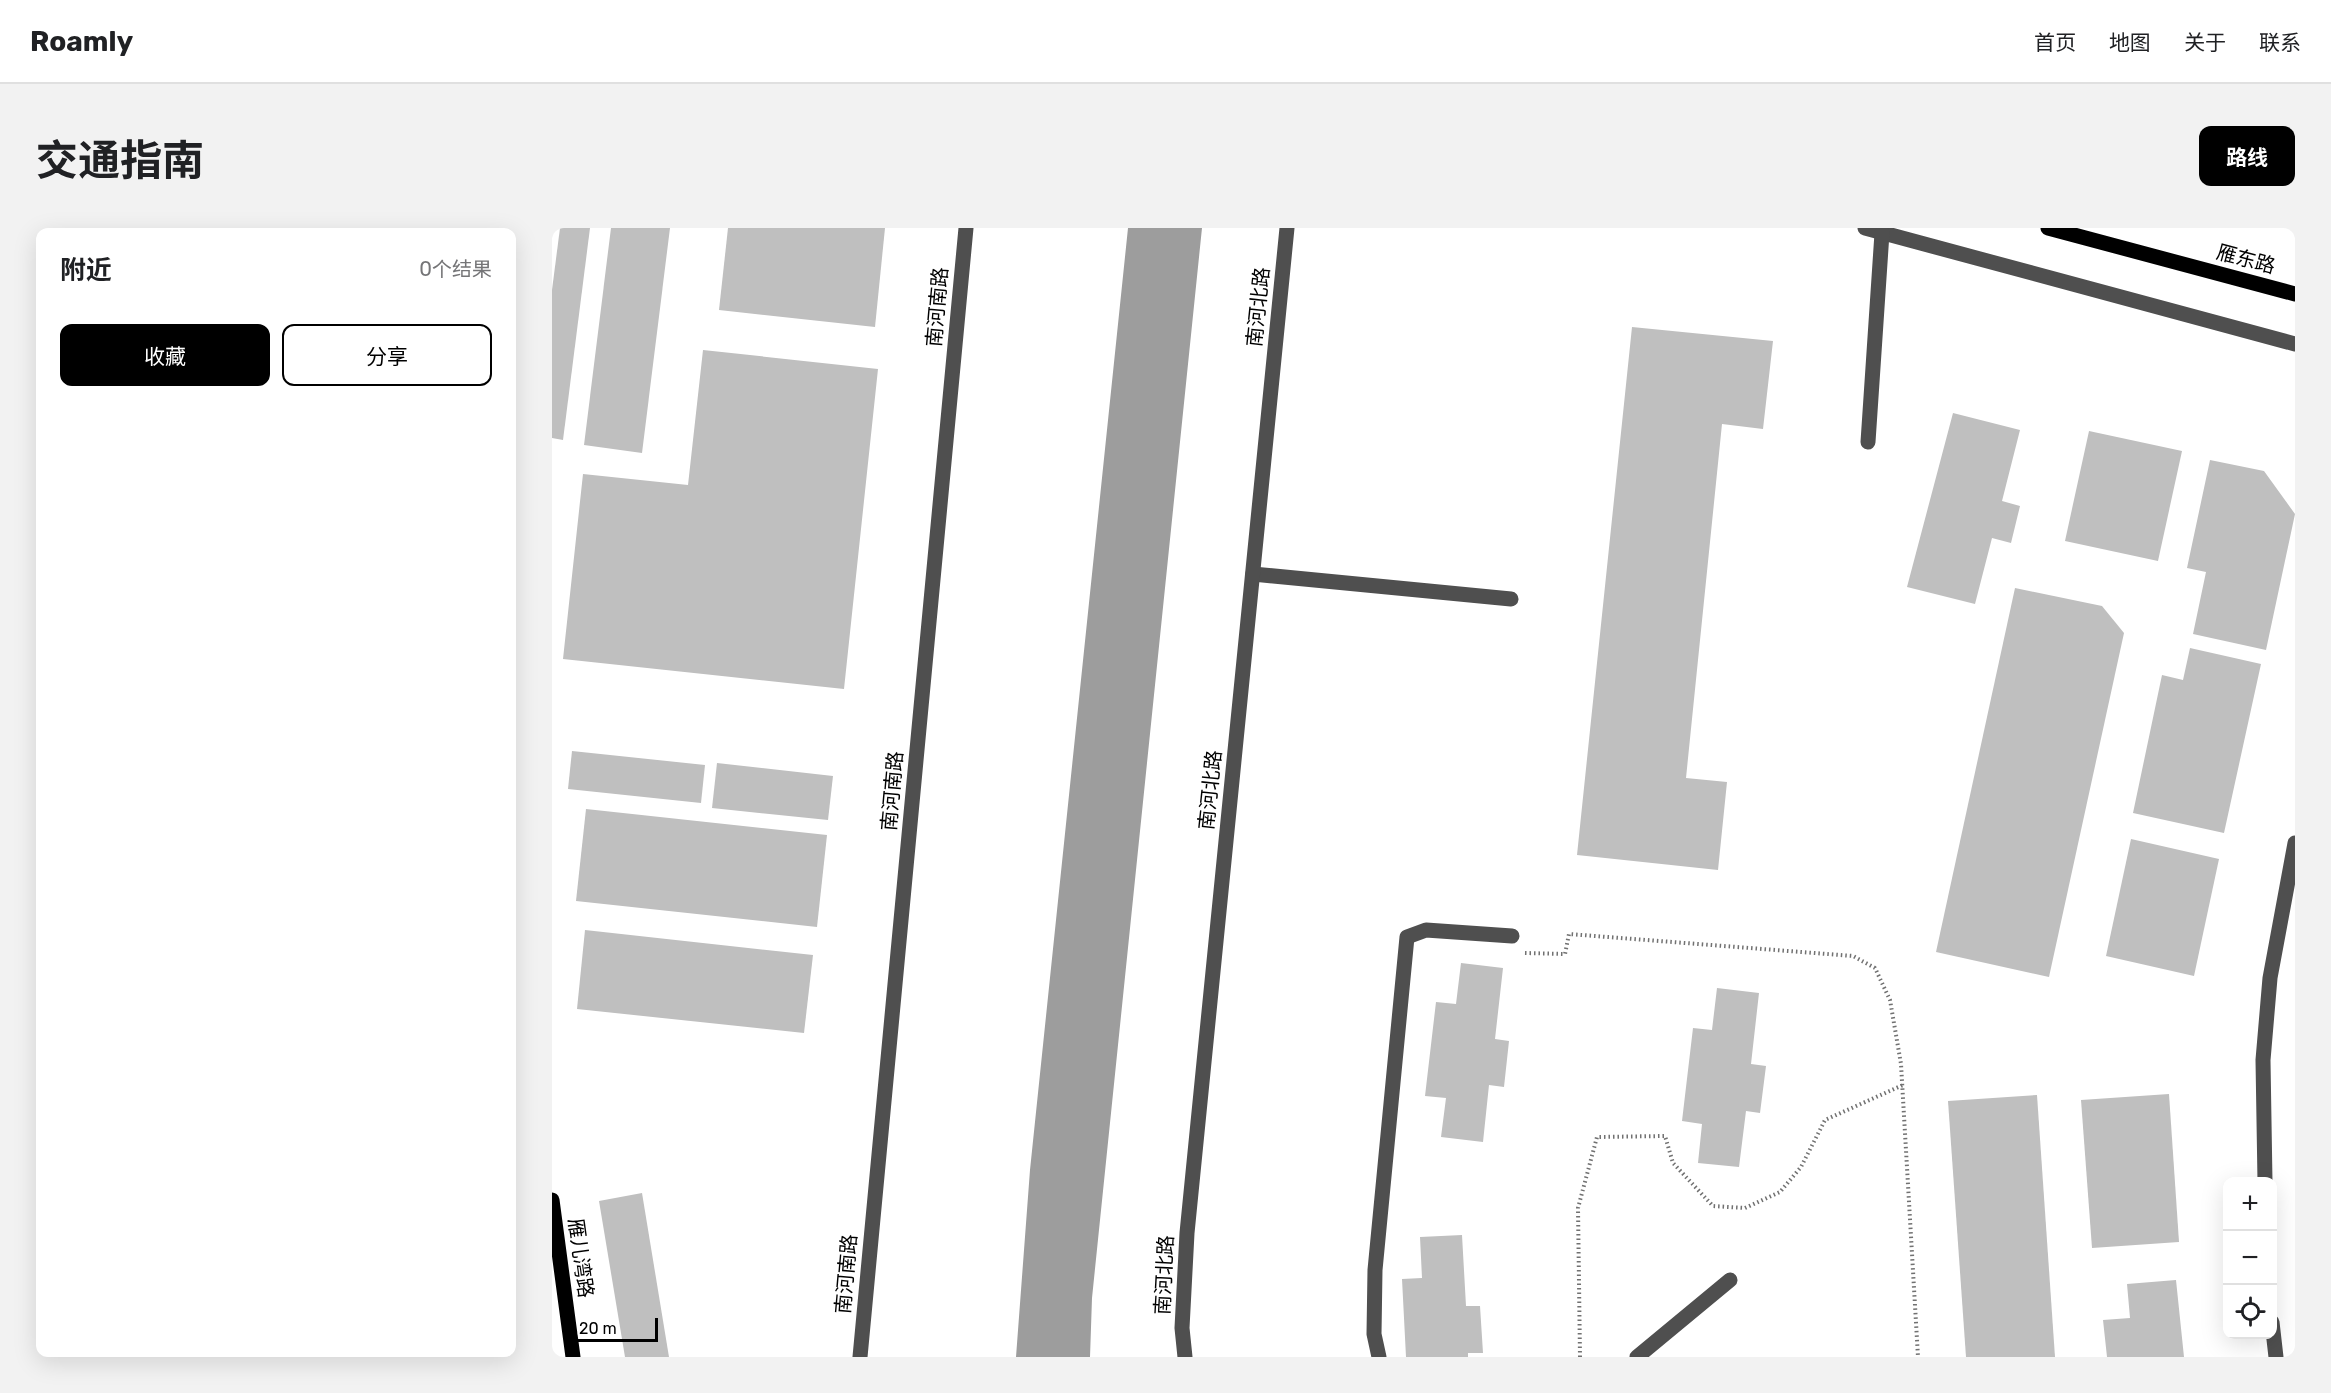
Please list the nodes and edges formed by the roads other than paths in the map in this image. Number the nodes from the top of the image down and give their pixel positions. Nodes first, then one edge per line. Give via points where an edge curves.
1 (966, 228) edge
2 (1287, 228) edge
3 (1864, 228) edge
4 (2048, 228) edge
5 (1882, 233) junction
6 (2295, 294) edge
7 (2295, 344) edge
8 (1868, 442) dead end
9 (1253, 574) junction
10 (1511, 599) dead end
11 (2295, 843) edge
12 (1512, 936) dead end
13 (2265, 1177) edge
14 (552, 1200) edge
15 (1731, 1280) dead end
16 (2274, 1339) edge
17 (573, 1357) edge
18 (860, 1357) edge
19 (1185, 1357) edge
20 (1379, 1357) edge
21 (1637, 1357) edge
22 (2276, 1357) edge

1 - 18 street, 南河南路
2 - 9 street, 南河北路
3 - 5 street
4 - 6 main road, 雁东路
5 - 7 street
5 - 8 street
9 - 10 street
9 - 19 street, 南河北路 via 1187,1233 1182,1328
11 - 13 street via 2270,978 2263,1060
12 - 20 street via 1426,930 1407,937 1375,1270 1374,1334
14 - 17 main road, 雁儿湾路
15 - 21 street
16 - 22 street

